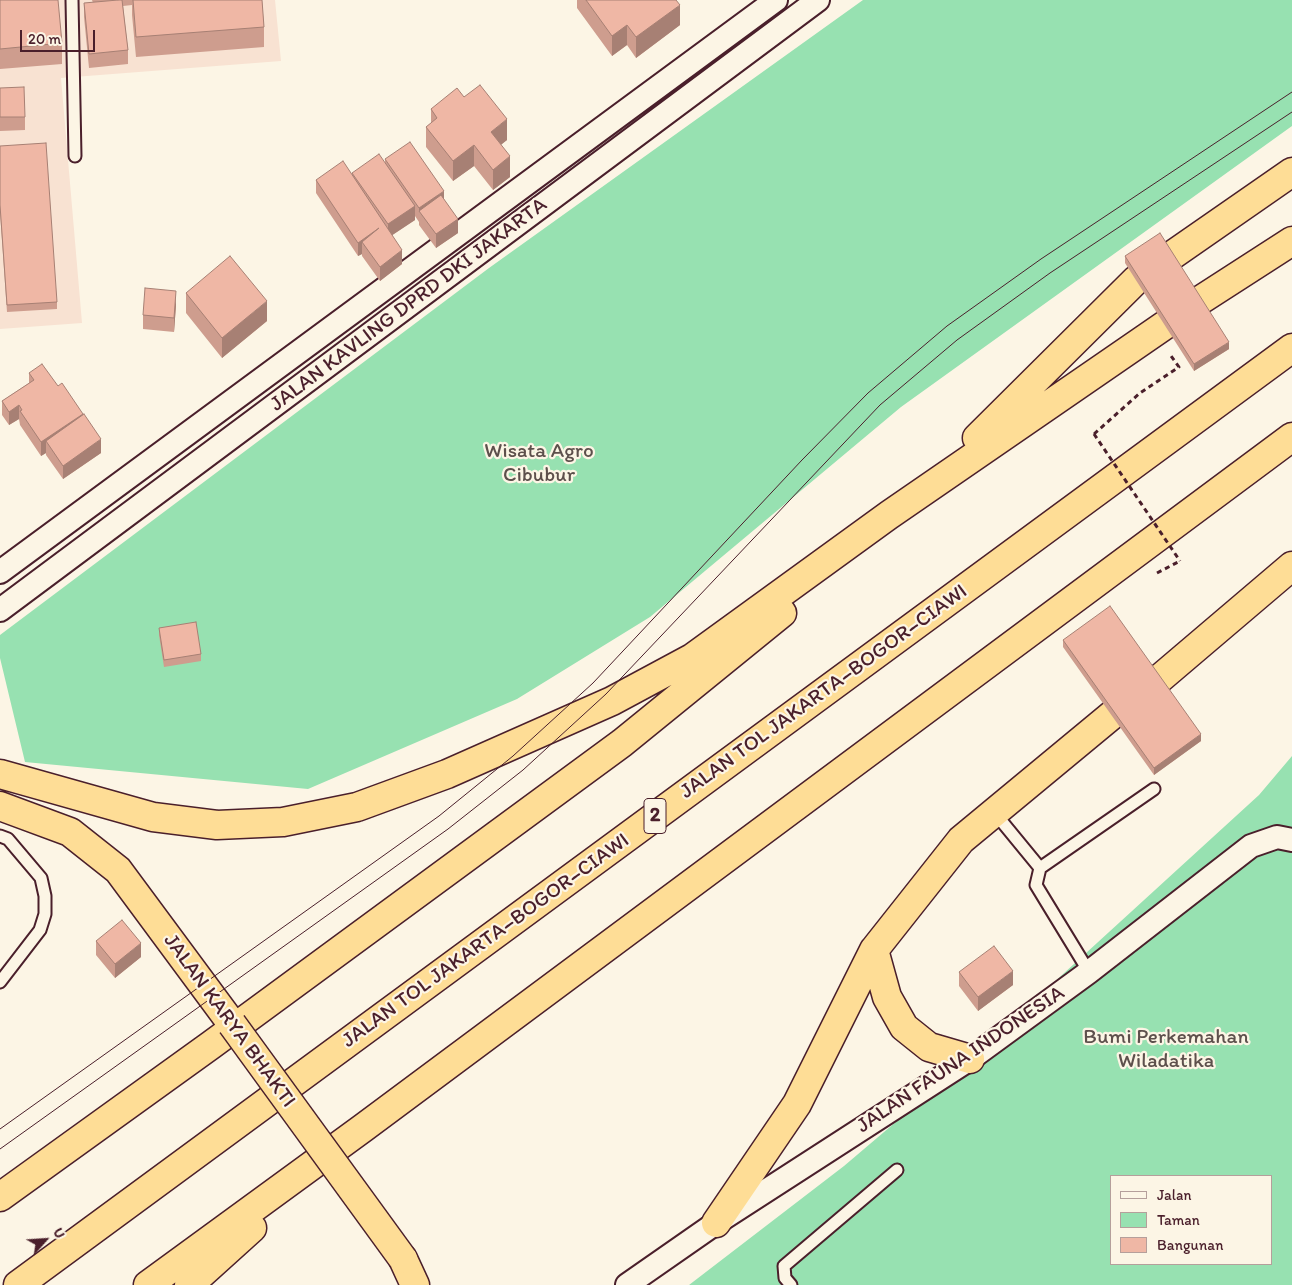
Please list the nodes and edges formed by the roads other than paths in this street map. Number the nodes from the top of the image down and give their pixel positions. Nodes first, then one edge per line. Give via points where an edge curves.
1 (72, 0) edge
2 (776, 0) edge
3 (818, 0) edge
4 (75, 156) dead end
5 (1292, 172) edge
6 (1292, 241) edge
7 (1171, 256) edge
8 (1136, 280) edge
9 (1199, 302) edge
10 (1165, 325) edge
11 (1292, 348) edge
12 (1292, 437) edge
13 (923, 492) junction
14 (889, 515) junction
15 (1292, 566) edge
16 (0, 572) edge
17 (0, 610) edge
18 (1158, 680) edge
19 (1112, 715) edge
20 (0, 774) edge
21 (1154, 789) dead end
22 (0, 806) edge
23 (994, 812) junction
24 (0, 836) edge
25 (1292, 840) edge
26 (1040, 868) junction
27 (874, 950) junction
28 (1089, 972) junction
29 (0, 982) edge
30 (970, 1059) junction
31 (363, 1128) junction
32 (897, 1170) dead end
33 (0, 1197) edge
34 (716, 1223) junction
35 (18, 1285) edge
36 (148, 1285) edge
37 (189, 1285) edge
38 (416, 1285) edge
39 (627, 1285) edge
40 (791, 1285) edge

1 - 4 lane
2 - 16 street, JALAN KAVLING DPRD DKI JAKARTA
3 - 17 street, JALAN KAVLING DPRD DKI JAKARTA
5 - 7 highway
6 - 9 highway
8 - 13 highway
10 - 13 highway
11 - 35 highway, JALAN TOL JAKARTA–BOGOR–CIAWI / 2
12 - 31 highway
13 - 14 highway
14 - 20 highway via 692,658 584,713 447,774 357,807 283,822 217,825 153,816
14 - 33 highway via 764,629 622,743
15 - 18 highway
19 - 23 highway
21 - 26 lane
22 - 38 highway, JALAN KARYA BHAKTI, bridge via 70,832 118,870 403,1259
23 - 26 lane
23 - 27 highway via 961,840
24 - 29 lane via 8,839 41,878 45,896 45,914 40,930
25 - 28 street, JALAN FAUNA INDONESIA via 1277,837 1251,846
26 - 28 lane via 1036,885
27 - 30 highway via 887,998 904,1027 929,1047
27 - 34 highway via 797,1104
28 - 30 street, JALAN FAUNA INDONESIA
30 - 34 street, JALAN FAUNA INDONESIA
31 - 36 highway
31 - 37 highway
32 - 40 lane via 784,1266 785,1278
34 - 39 street, JALAN FAUNA INDONESIA

